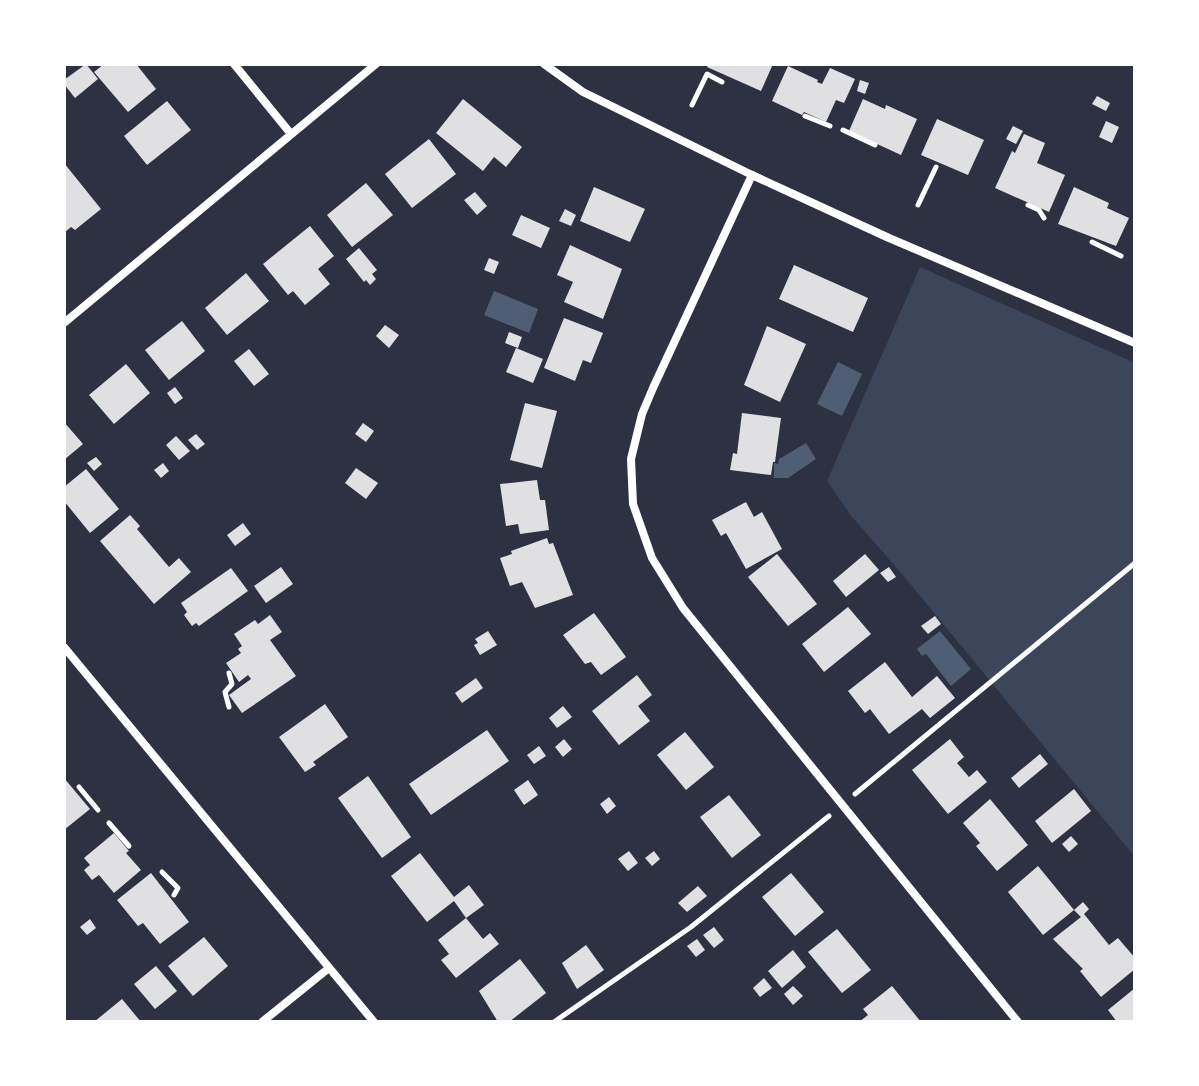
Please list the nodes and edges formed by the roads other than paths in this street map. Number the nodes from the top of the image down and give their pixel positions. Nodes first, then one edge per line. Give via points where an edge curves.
1 (234, 64) edge
2 (376, 64) edge
3 (544, 64) edge
4 (291, 134) junction
5 (752, 175) junction
6 (64, 323) edge
7 (1135, 343) edge
8 (64, 647) edge
9 (329, 968) junction
10 (262, 1022) edge
11 (374, 1022) edge
12 (1018, 1022) edge

1 - 4 street
2 - 4 street
3 - 5 street via 583,92
4 - 6 street
5 - 7 street
5 - 12 street via 642,414 631,459 633,504 652,558 683,608
8 - 9 street
9 - 10 street
9 - 11 street

